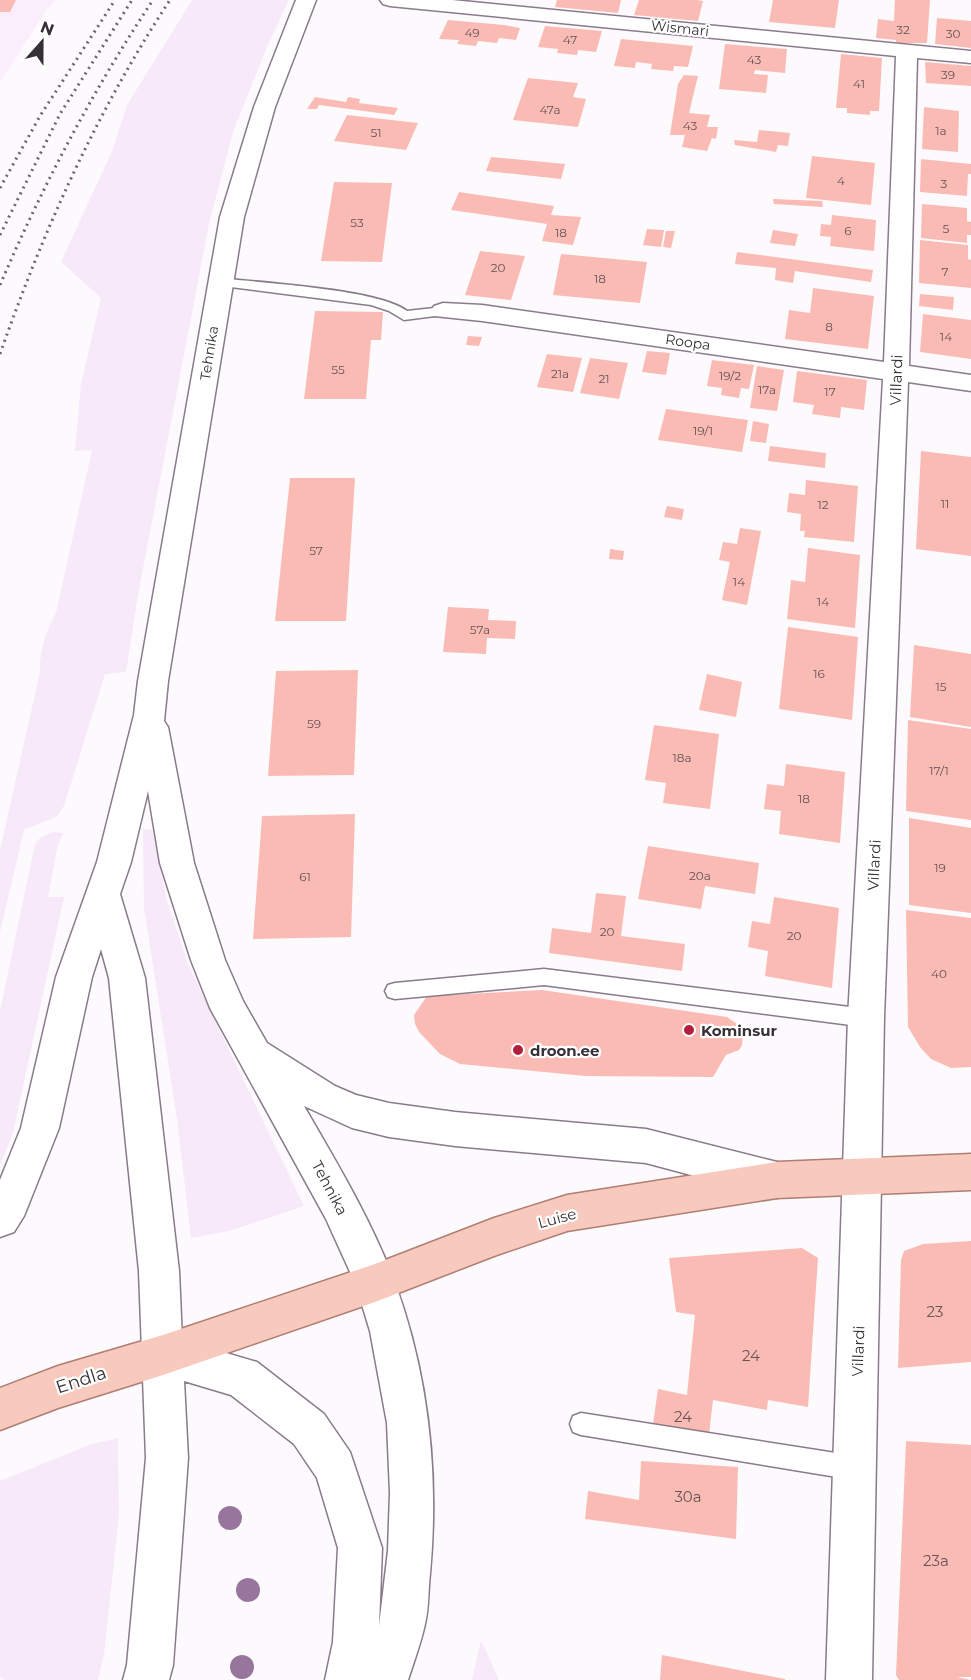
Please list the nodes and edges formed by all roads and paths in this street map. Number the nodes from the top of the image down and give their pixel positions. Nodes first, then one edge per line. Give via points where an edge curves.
1 (306, 0) edge
2 (390, 0) edge
3 (907, 51) junction
4 (971, 57) edge
5 (220, 282) junction
6 (443, 311) joint
7 (896, 372) junction
8 (971, 383) edge
9 (150, 715) junction
10 (103, 894) junction
11 (395, 992) dead end
12 (866, 1018) junction
13 (255, 1053) junction
14 (971, 1172) edge
15 (862, 1176) junction
16 (777, 1180) junction
17 (0, 1219) edge
18 (375, 1283) junction
19 (163, 1355) junction
20 (0, 1409) edge
21 (581, 1424) dead end
22 (855, 1468) junction
23 (146, 1680) edge
24 (348, 1680) edge
25 (385, 1680) edge
26 (849, 1680) edge

1 - 5 main road, Tehnika via 279,61 247,156
2 - 3 main road, Wismari
3 - 4 main road, Wismari
3 - 7 main road, Villardi
5 - 6 lane, Roopa via 373,301 404,316
5 - 9 main road, Tehnika
6 - 7 main road, Roopa via 482,313
7 - 8 main road, Roopa
7 - 12 main road, Villardi
9 - 10 main road, Tehnika
9 - 13 main road, Tehnika via 177,863 208,960 228,1008
10 - 17 main road, Tehnika via 74,977 40,1128
10 - 19 main road via 127,978 156,1248
11 - 12 lane via 544,977
12 - 15 main road, Villardi
13 - 16 main road via 322,1098 388,1120 646,1146
13 - 18 main road, Tehnika via 340,1206
14 - 15 main road, Luise
15 - 16 main road, Luise
15 - 22 main road, Villardi
16 - 18 main road, Luise via 567,1213
18 - 19 main road, Luise
18 - 25 main road, Tehnika via 402,1383 412,1493 402,1622
19 - 20 main road, Endla
19 - 23 main road via 167,1458
19 - 24 main road via 242,1377 309,1429 335,1467 360,1548 356,1642
21 - 22 lane
22 - 26 main road, Villardi

